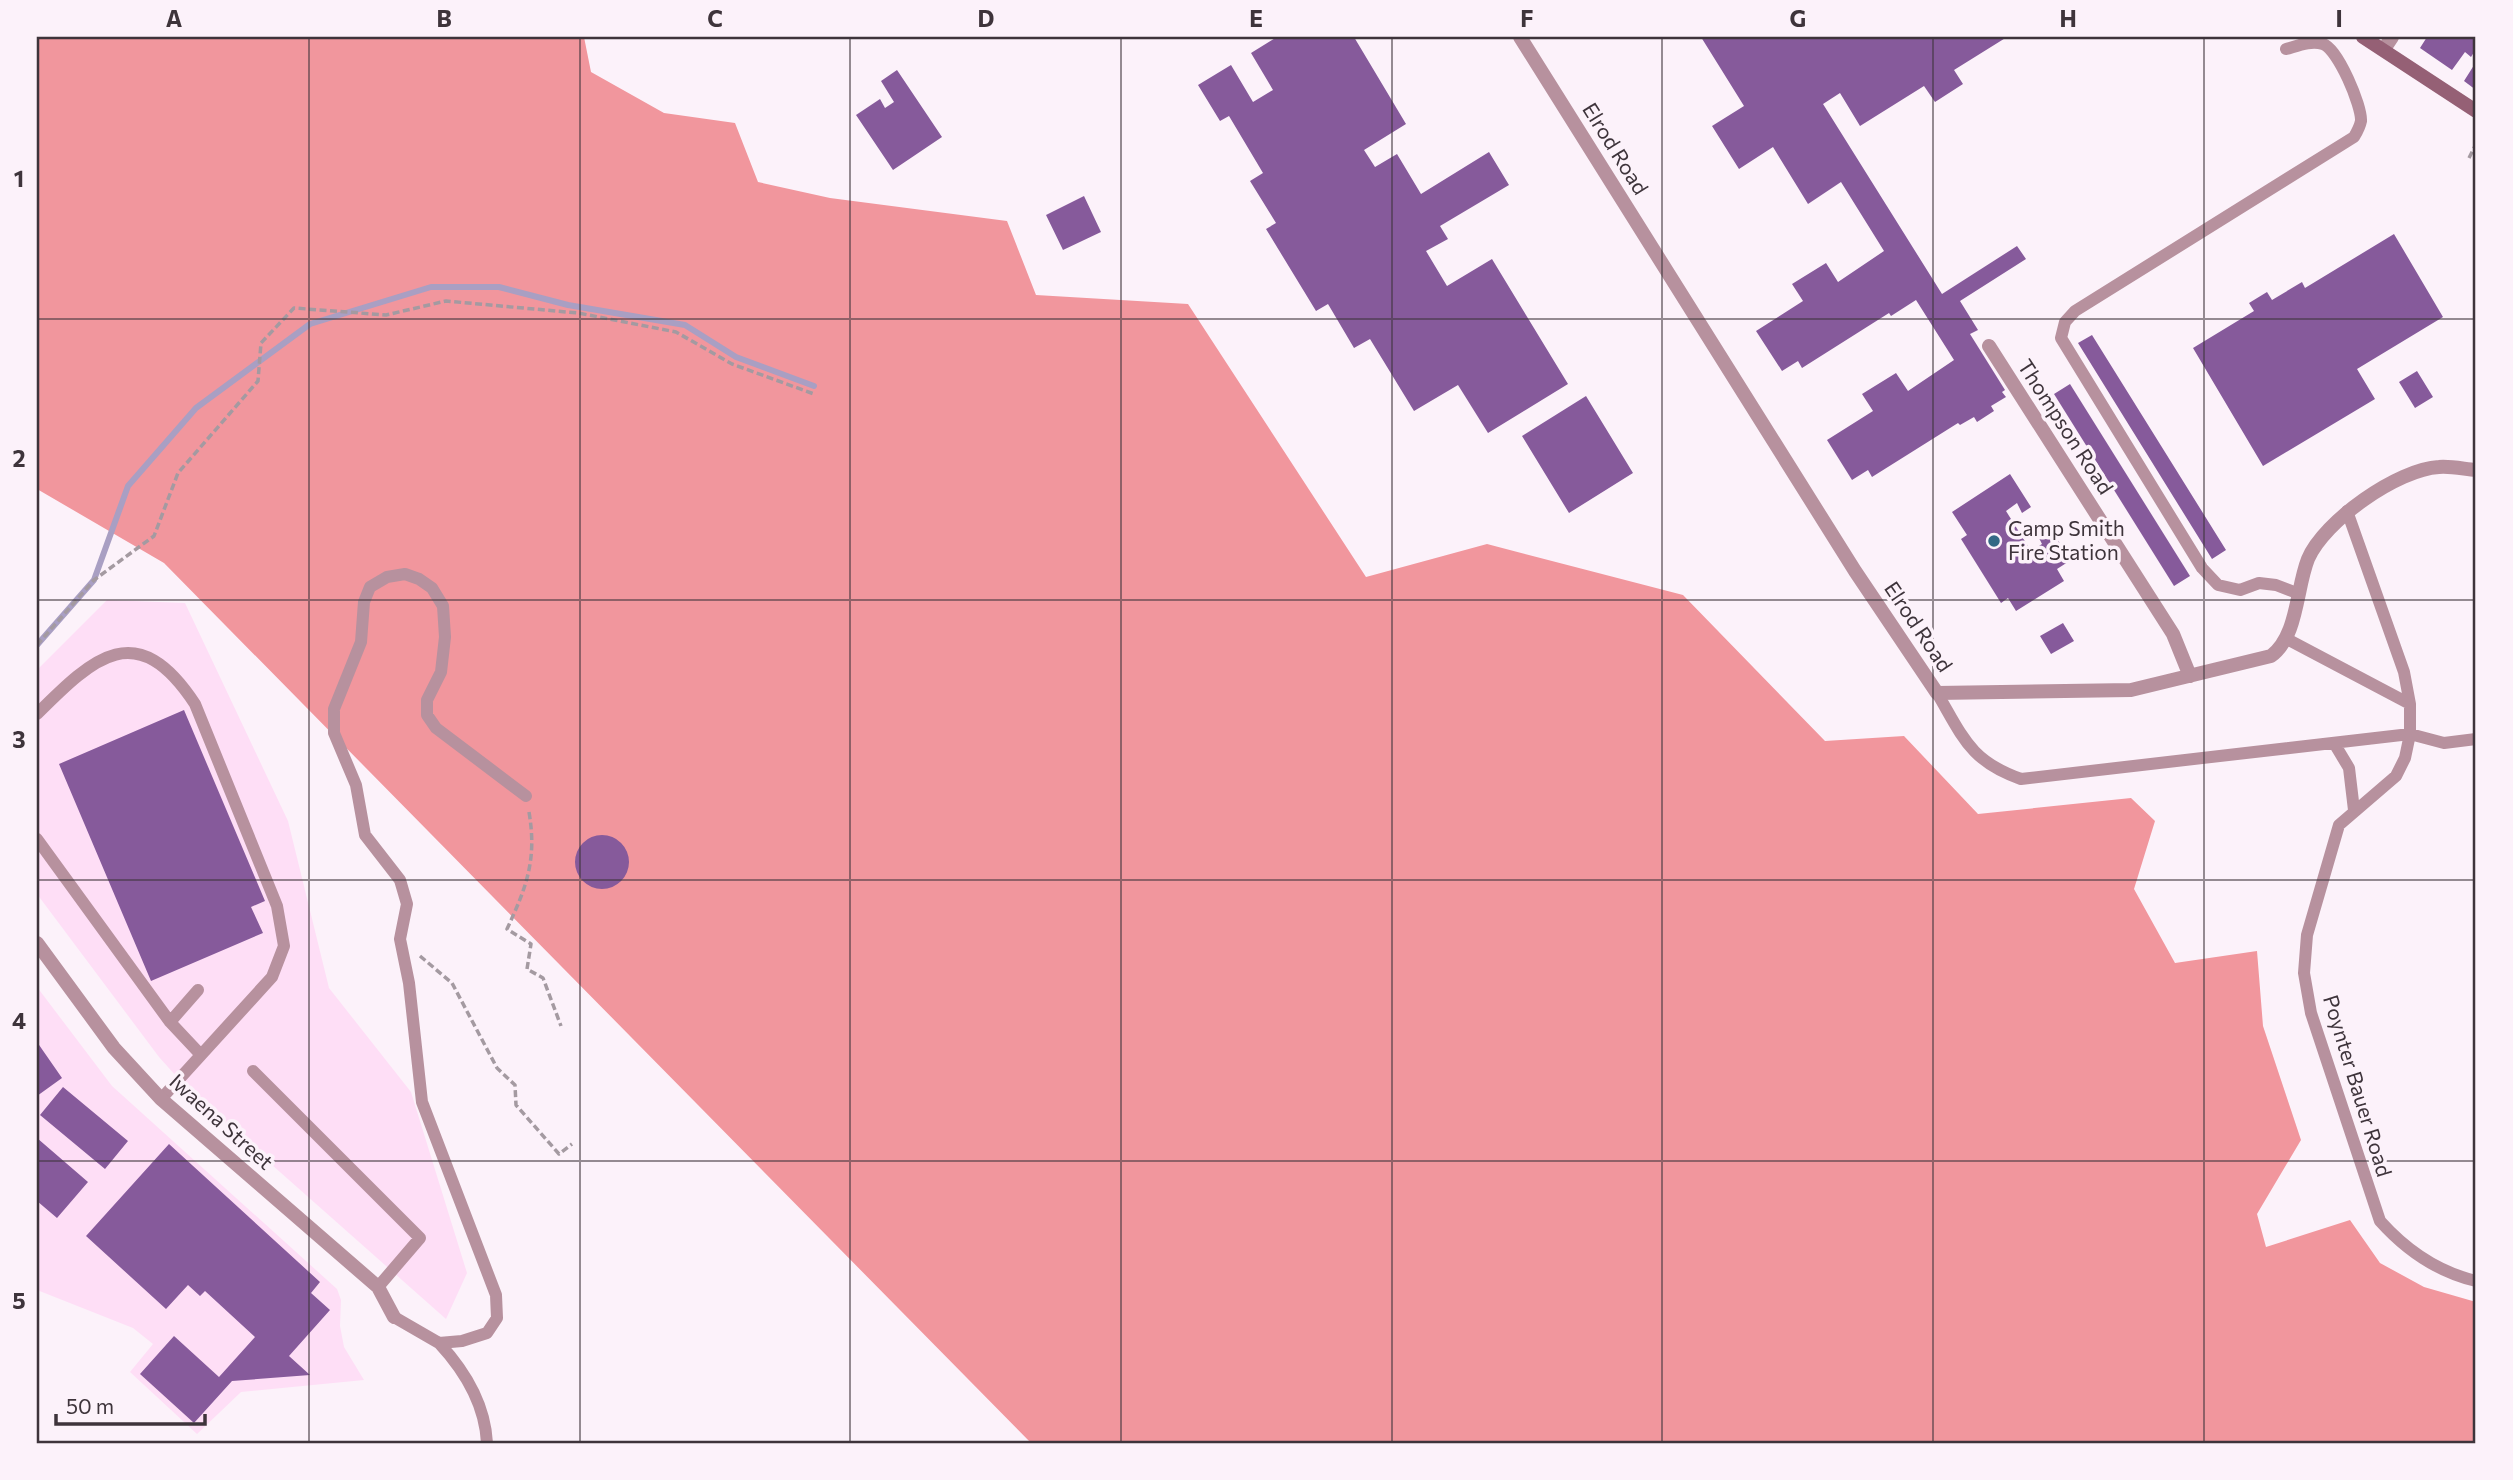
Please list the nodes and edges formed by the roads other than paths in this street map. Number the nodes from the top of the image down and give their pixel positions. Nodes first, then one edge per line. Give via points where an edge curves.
1 (1520, 37) edge
2 (2363, 37) edge
3 (2388, 43) edge
4 (2286, 49) dead end
5 (2476, 111) edge
6 (1989, 346) dead end
7 (2476, 470) edge
8 (2347, 511) junction
9 (2297, 593) junction
10 (2287, 639) junction
11 (2190, 676) junction
12 (1937, 693) junction
13 (2410, 704) junction
14 (37, 715) edge
15 (2410, 734) junction
16 (2476, 740) edge
17 (2334, 743) junction
18 (526, 796) road end
19 (2354, 810) junction
20 (37, 839) edge
21 (37, 943) edge
22 (198, 990) dead end
23 (170, 1021) junction
24 (201, 1055) junction
25 (253, 1072) dead end
26 (161, 1099) junction
27 (2476, 1281) edge
28 (378, 1287) junction
29 (394, 1317) joint
30 (439, 1343) junction
31 (487, 1443) edge

1 - 12 street, Elrod Road via 1854,572
2 - 3 street
3 - 5 street
4 - 9 lane via 2315,43 2335,52 2359,107 2361,122 2354,137 2075,311 2065,322 2061,338 2202,568 2218,585 2240,590 2259,583
6 - 11 street, Thompson Road via 2173,634
7 - 8 street via 2437,467 2412,474
8 - 9 street via 2317,540
8 - 13 lane, Poynter Bauer Road via 2404,673
9 - 10 street
10 - 11 street, Elrod Road via 2271,656
10 - 13 lane
11 - 12 street, Elrod Road via 2131,690
12 - 17 lane via 1967,744 1994,769 2021,779
13 - 15 lane, Poynter Bauer Road
14 - 24 lane via 81,670 112,655 137,654 159,662 177,676 195,704 277,906 284,946 272,977
15 - 16 lane via 2444,743
15 - 17 lane
15 - 19 lane, Poynter Bauer Road via 2396,776
17 - 19 lane via 2349,768
18 - 30 lane via 436,728 427,715 427,700 441,672 445,637 443,606 432,588 405,574 370,587 361,642 334,709 334,733 356,785 365,835 400,880 407,904 400,939 422,1102 496,1295 497,1318 487,1333
19 - 27 lane, Poynter Bauer Road via 2339,825 2307,935 2304,973 2311,1013 2380,1221 2399,1242 2437,1267
20 - 23 lane
21 - 26 street, Iwaena Street via 114,1048
22 - 23 lane
23 - 24 lane
24 - 26 lane
25 - 28 lane via 420,1238
26 - 28 street, Iwaena Street
28 - 29 street, Iwaena Street
29 - 30 lane
30 - 31 lane via 461,1367 476,1398

